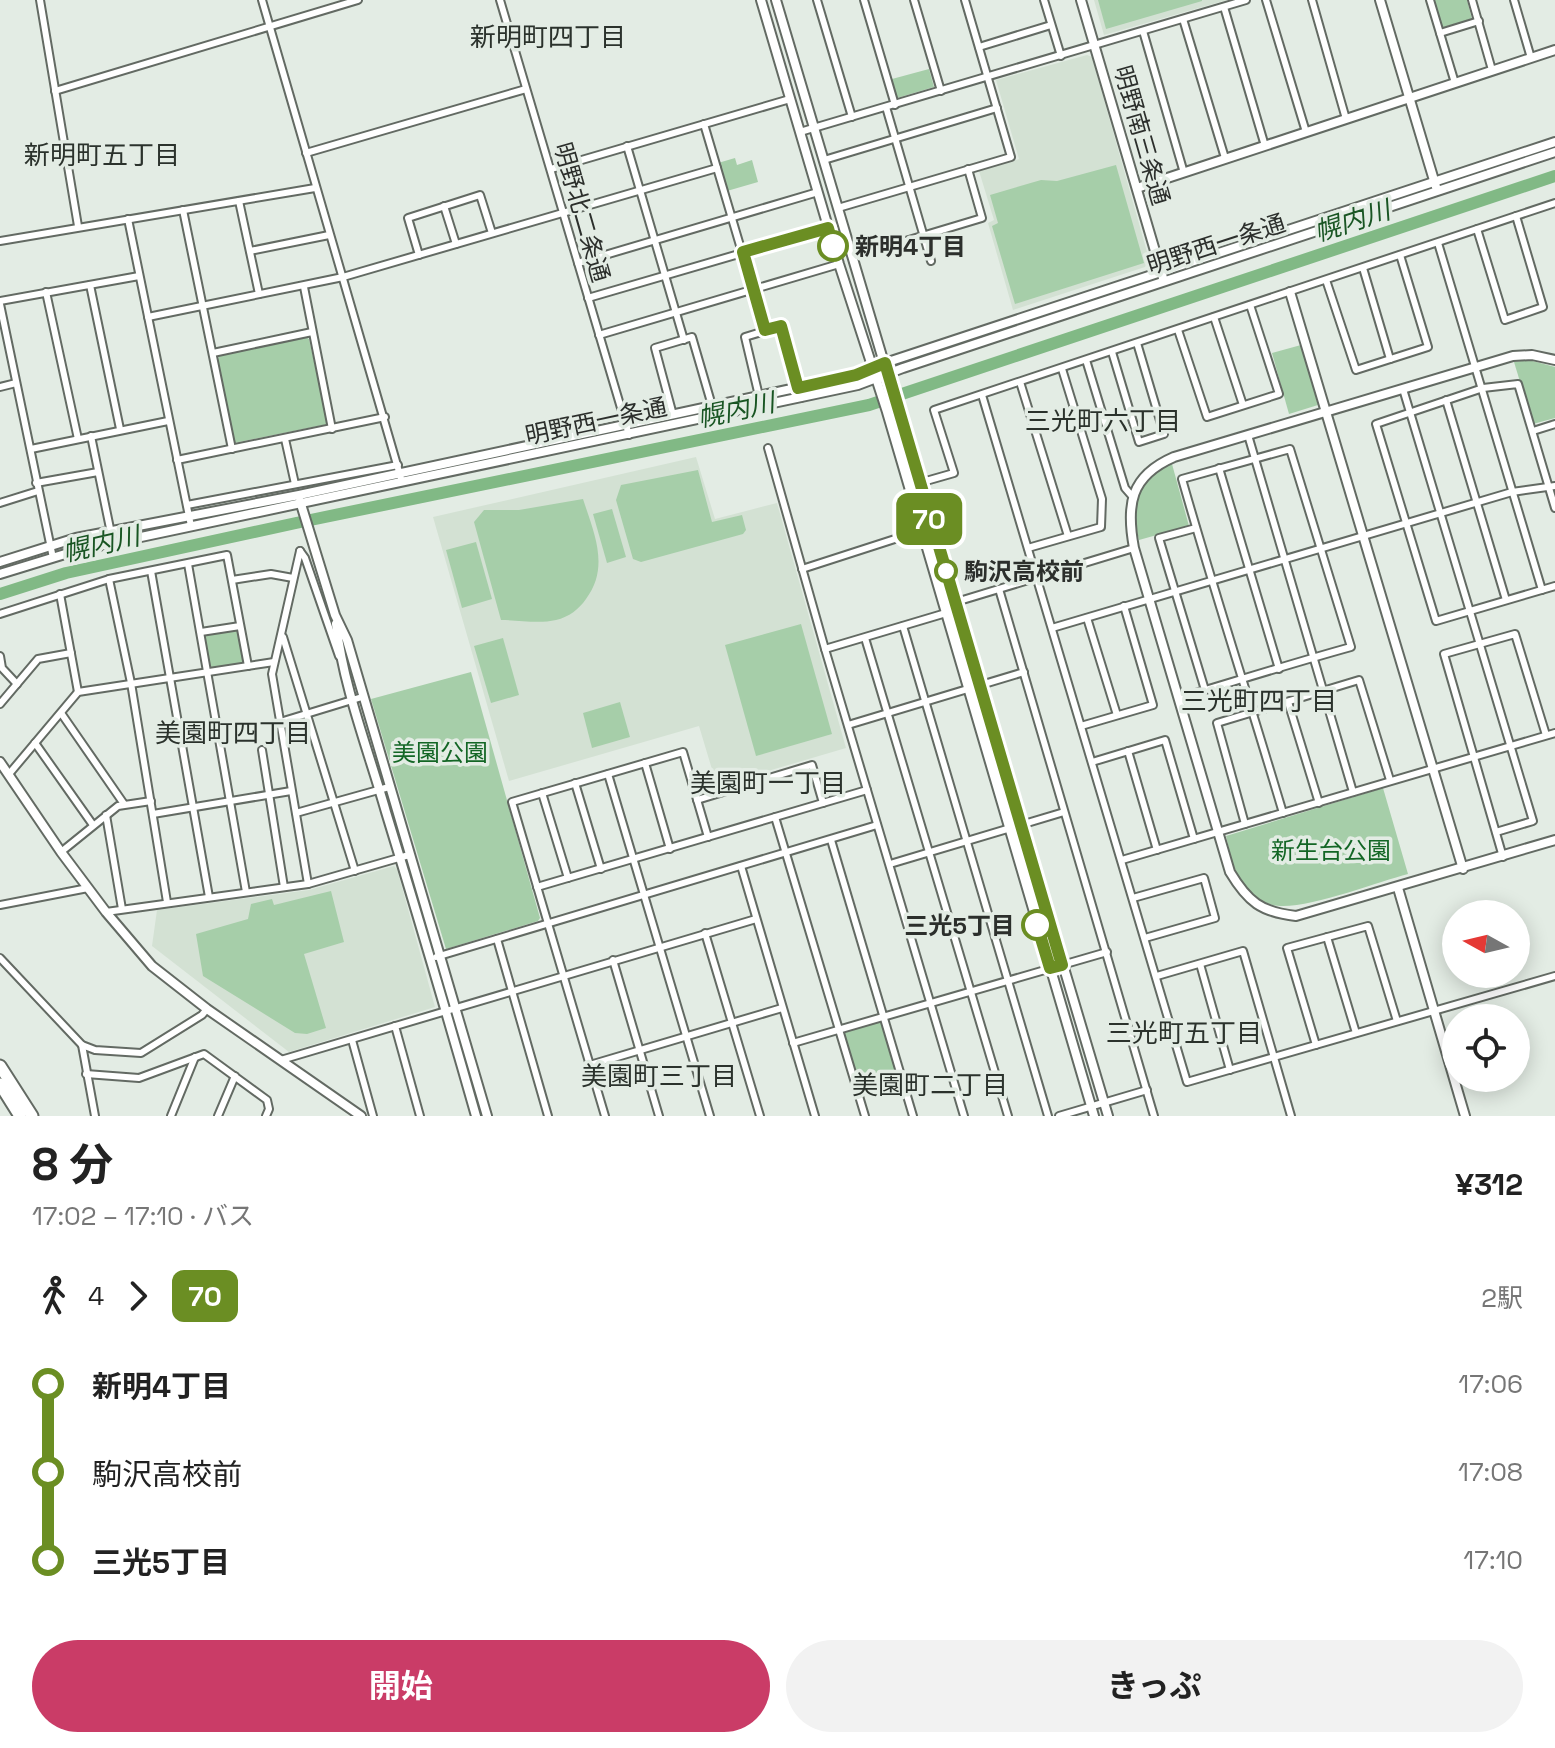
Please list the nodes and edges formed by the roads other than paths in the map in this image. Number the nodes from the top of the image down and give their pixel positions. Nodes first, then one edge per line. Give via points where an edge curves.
1 (40, 0) edge
2 (262, 0) edge
3 (358, 0) edge
4 (500, 0) edge
5 (761, 0) edge
6 (776, 0) edge
7 (817, 0) edge
8 (864, 0) edge
9 (914, 0) edge
10 (965, 0) edge
11 (1044, 0) edge
12 (1081, 0) edge
13 (1246, 0) edge
14 (1266, 0) edge
15 (1312, 0) edge
16 (1380, 0) edge
17 (1430, 0) edge
18 (1472, 0) edge
19 (1514, 0) edge
20 (1224, 7) junction
21 (1183, 19) junction
22 (1479, 21) junction
23 (1051, 25) junction
24 (270, 27) junction
25 (1143, 31) junction
26 (1440, 33) junction
27 (1095, 46) junction
28 (979, 47) junction
29 (1555, 50) edge
30 (1061, 56) junction
31 (1531, 58) junction
32 (1492, 70) junction
33 (988, 78) junction
34 (1455, 83) junction
35 (526, 89) junction
36 (55, 91) junction
37 (941, 91) junction
38 (1409, 98) junction
39 (790, 99) junction
40 (895, 105) junction
41 (886, 107) junction
42 (997, 108) junction
43 (852, 117) junction
44 (1346, 119) junction
45 (704, 124) junction
46 (814, 128) junction
47 (800, 132) junction
48 (1306, 132) junction
49 (895, 138) junction
50 (1555, 142) edge
51 (627, 146) junction
52 (1265, 146) junction
53 (1555, 152) edge
54 (306, 153) junction
55 (1225, 158) junction
56 (824, 160) junction
57 (717, 168) junction
58 (551, 169) junction
59 (968, 169) junction
60 (1184, 173) junction
61 (909, 187) junction
62 (1436, 187) junction
63 (315, 188) junction
64 (1137, 188) junction
65 (638, 191) junction
66 (818, 192) junction
67 (239, 201) junction
68 (444, 206) junction
69 (1554, 206) edge
70 (838, 208) junction
71 (183, 210) junction
72 (564, 212) junction
73 (1516, 216) junction
74 (732, 218) junction
75 (128, 219) junction
76 (78, 226) junction
77 (828, 228) junction
78 (1477, 229) junction
79 (492, 233) junction
80 (329, 235) junction
81 (923, 236) junction
82 (0, 241) edge
83 (654, 241) junction
84 (1438, 243) junction
85 (456, 244) junction
86 (250, 251) junction
87 (743, 252) junction
88 (419, 255) junction
89 (1400, 255) junction
90 (852, 257) junction
91 (931, 261) dead end
92 (578, 263) junction
93 (839, 264) junction
94 (1363, 268) junction
95 (139, 276) junction
96 (343, 277) junction
97 (665, 278) junction
98 (1163, 278) junction
99 (1326, 280) junction
100 (90, 285) junction
101 (304, 287) junction
102 (753, 289) junction
103 (46, 292) junction
104 (1290, 292) junction
105 (259, 294) junction
106 (588, 298) junction
107 (0, 302) edge
108 (1250, 305) junction
109 (204, 306) junction
110 (677, 313) junction
111 (148, 317) junction
112 (1214, 317) junction
113 (765, 330) junction
114 (1178, 330) junction
115 (312, 332) junction
116 (599, 335) junction
117 (684, 340) junction
118 (1137, 343) junction
119 (1112, 352) junction
120 (213, 353) junction
121 (1390, 359) junction
122 (1086, 360) junction
123 (1555, 360) edge
124 (885, 363) junction
125 (1476, 366) junction
126 (873, 367) junction
127 (1062, 369) junction
128 (888, 373) junction
129 (1020, 382) junction
130 (16, 383) junction
131 (878, 383) junction
132 (0, 387) edge
133 (798, 388) junction
134 (1483, 388) junction
135 (1403, 389) junction
136 (982, 395) junction
137 (759, 396) junction
138 (801, 398) junction
139 (1446, 400) junction
140 (1243, 405) junction
141 (714, 411) junction
142 (1327, 412) junction
143 (1410, 412) junction
144 (673, 415) junction
145 (385, 417) junction
146 (168, 421) junction
147 (1555, 424) edge
148 (120, 429) junction
149 (332, 429) junction
150 (628, 430) junction
151 (1533, 431) junction
152 (1248, 435) junction
153 (91, 436) junction
154 (78, 439) junction
155 (285, 439) junction
156 (768, 448) dead end
157 (31, 449) junction
158 (232, 449) junction
159 (1254, 458) junction
160 (177, 460) junction
161 (399, 468) junction
162 (1219, 468) junction
163 (98, 472) junction
164 (402, 482) junction
165 (919, 483) junction
166 (295, 484) junction
167 (1552, 486) edge
168 (37, 487) junction
169 (1512, 492) junction
170 (1132, 496) junction
171 (301, 502) junction
172 (1477, 502) junction
173 (0, 503) edge
174 (1555, 508) edge
175 (188, 510) junction
176 (1440, 513) junction
177 (1405, 523) junction
178 (191, 526) junction
179 (932, 527) junction
180 (1196, 528) junction
181 (111, 531) junction
182 (922, 531) junction
183 (1362, 535) junction
184 (1068, 536) junction
185 (113, 543) junction
186 (50, 546) junction
187 (1028, 548) junction
188 (1134, 548) junction
189 (1321, 548) junction
190 (53, 558) junction
191 (1284, 558) junction
192 (0, 562) edge
193 (188, 564) junction
194 (1248, 568) junction
195 (802, 569) junction
196 (151, 571) junction
197 (0, 574) edge
198 (1036, 577) junction
199 (293, 578) junction
200 (109, 579) junction
201 (1210, 579) junction
202 (232, 580) junction
203 (1555, 586) edge
204 (999, 589) junction
205 (1542, 590) junction
206 (1174, 591) junction
207 (60, 594) junction
208 (1150, 599) junction
209 (1506, 600) junction
210 (956, 602) junction
211 (1124, 606) junction
212 (946, 613) junction
213 (1470, 613) junction
214 (0, 614) edge
215 (335, 615) junction
216 (1087, 618) junction
217 (240, 626) junction
218 (903, 626) junction
219 (1052, 628) junction
220 (201, 632) junction
221 (282, 634) junction
222 (865, 638) junction
223 (1479, 644) junction
224 (825, 649) junction
225 (71, 653) junction
226 (0, 656) edge
227 (1314, 657) junction
228 (341, 659) junction
229 (274, 662) junction
230 (248, 666) junction
231 (1279, 669) junction
232 (207, 672) junction
233 (1024, 672) junction
234 (170, 678) junction
235 (1242, 680) junction
236 (131, 683) junction
237 (17, 684) junction
238 (981, 685) junction
239 (968, 689) junction
240 (1205, 690) junction
241 (1324, 691) junction
242 (78, 692) junction
243 (362, 697) junction
244 (1179, 698) junction
245 (350, 700) junction
246 (925, 702) junction
247 (1288, 702) junction
248 (0, 704) edge
249 (1253, 712) junction
250 (61, 713) junction
251 (888, 713) junction
252 (307, 715) junction
253 (1117, 715) junction
254 (280, 722) junction
255 (848, 725) junction
256 (1081, 726) junction
257 (1555, 733) edge
258 (1546, 735) junction
259 (35, 743) junction
260 (1510, 745) junction
261 (262, 750) dead end
262 (1128, 751) junction
263 (1473, 755) junction
264 (0, 762) edge
265 (1092, 762) junction
266 (645, 763) junction
267 (1432, 767) junction
268 (9, 774) junction
269 (608, 774) junction
270 (1390, 780) junction
271 (575, 783) junction
272 (385, 788) junction
273 (867, 790) junction
274 (291, 791) junction
275 (1353, 792) junction
276 (542, 793) junction
277 (269, 796) junction
278 (697, 800) junction
279 (151, 801) junction
280 (232, 801) junction
281 (823, 803) junction
282 (1319, 803) junction
283 (124, 804) junction
284 (333, 804) junction
285 (193, 807) junction
286 (1064, 812) junction
287 (296, 813) junction
288 (1283, 813) junction
289 (153, 814) junction
290 (106, 815) junction
291 (775, 817) junction
292 (1021, 824) junction
293 (1245, 824) junction
294 (93, 825) junction
295 (877, 825) junction
296 (1009, 829) junction
297 (1218, 832) junction
298 (1496, 832) junction
299 (708, 837) junction
300 (1194, 839) junction
301 (831, 840) junction
302 (1555, 840) edge
303 (965, 842) junction
304 (670, 849) junction
305 (1157, 850) junction
306 (61, 852) junction
307 (929, 852) junction
308 (786, 853) junction
309 (405, 857) junction
310 (1503, 857) junction
311 (633, 859) junction
312 (1122, 860) junction
313 (890, 864) junction
314 (741, 866) junction
315 (601, 869) junction
316 (1463, 869) junction
317 (355, 871) junction
318 (568, 878) junction
319 (308, 884) junction
320 (284, 887) junction
321 (537, 887) junction
322 (88, 888) junction
323 (1398, 888) junction
324 (246, 892) junction
325 (644, 895) junction
326 (209, 897) junction
327 (1133, 898) junction
328 (167, 902) junction
329 (0, 905) edge
330 (122, 909) junction
331 (106, 912) junction
332 (756, 919) junction
333 (547, 923) junction
334 (705, 933) junction
335 (1327, 937) junction
336 (1145, 938) junction
337 (497, 939) junction
338 (659, 946) junction
339 (1107, 952) junction
340 (436, 957) junction
341 (0, 958) edge
342 (613, 960) junction
343 (1200, 964) junction
344 (1062, 965) junction
345 (1050, 968) junction
346 (563, 976) junction
347 (1157, 976) junction
348 (1555, 976) edge
349 (1007, 981) junction
350 (511, 990) junction
351 (970, 991) junction
352 (930, 1003) junction
353 (456, 1007) junction
354 (782, 1008) junction
355 (207, 1009) junction
356 (446, 1010) junction
357 (1433, 1011) junction
358 (884, 1017) junction
359 (1397, 1021) junction
360 (731, 1023) junction
361 (395, 1026) junction
362 (840, 1030) junction
363 (1356, 1033) junction
364 (686, 1036) junction
365 (352, 1040) junction
366 (793, 1043) junction
367 (82, 1045) junction
368 (1316, 1045) junction
369 (639, 1051) junction
370 (195, 1057) junction
371 (1275, 1057) junction
372 (281, 1060) junction
373 (590, 1065) junction
374 (0, 1066) edge
375 (1230, 1070) junction
376 (86, 1074) junction
377 (901, 1075) junction
378 (235, 1076) junction
379 (0, 1084) edge
380 (856, 1087) junction
381 (1147, 1090) junction
382 (1104, 1101) junction
383 (1091, 1105) junction
384 (355, 1114) edge
385 (20, 1116) edge
386 (32, 1116) edge
387 (95, 1116) edge
388 (171, 1116) edge
389 (218, 1116) edge
390 (266, 1116) edge
391 (373, 1116) edge
392 (420, 1116) edge
393 (476, 1116) edge
394 (487, 1116) edge
395 (548, 1116) edge
396 (605, 1116) edge
397 (659, 1116) edge
398 (710, 1116) edge
399 (760, 1116) edge
400 (815, 1116) edge
401 (865, 1116) edge
402 (913, 1116) edge
403 (964, 1116) edge
404 (1008, 1116) edge
405 (1048, 1116) edge
406 (1059, 1116) edge
407 (1094, 1116) edge
408 (1108, 1116) edge
409 (1154, 1116) edge
410 (1291, 1116) edge
411 (1465, 1116) edge

1 - 36 street
2 - 24 street
3 - 24 street
4 - 35 street, 明野北二条通
5 - 39 street
6 - 46 street
7 - 43 street
8 - 40 street
9 - 37 street
10 - 28 street
11 - 23 street
12 - 27 street, 明野南三条通
13 - 20 street
14 - 48 street
15 - 44 street
16 - 38 street
17 - 26 street
18 - 22 street
19 - 31 street
20 - 21 street
20 - 52 street
21 - 25 street
21 - 55 street
22 - 26 street
22 - 32 street
23 - 28 street
23 - 30 street
24 - 36 street
24 - 54 street
25 - 27 street
25 - 60 street
26 - 34 street
27 - 30 street
27 - 64 street, 明野南三条通
28 - 33 street
29 - 31 street
30 - 33 street
31 - 32 street
32 - 34 street
33 - 37 street
33 - 42 street
34 - 38 street
35 - 54 street
35 - 58 street, 明野北二条通
36 - 76 street
37 - 40 street
38 - 44 street
38 - 62 street
39 - 45 street
39 - 47 street
40 - 41 street
41 - 43 street
41 - 49 street
42 - 49 street
42 - 59 street via 1011,157
43 - 46 street
44 - 48 street
45 - 51 street
45 - 57 street
46 - 47 street
46 - 56 street
47 - 66 street
48 - 52 street
49 - 56 street
49 - 61 street
50 - 62 street, 明野西一条通
51 - 58 street
51 - 65 street
52 - 55 street
53 - 62 street, 明野西一条通
54 - 63 street
55 - 60 street
56 - 70 street
57 - 65 street
57 - 74 street
58 - 72 street, 明野北二条通
59 - 61 street
59 - 81 street via 982,218
60 - 64 street
61 - 70 street
61 - 81 street
62 - 98 street, 明野西一条通
63 - 67 street
63 - 80 street
64 - 98 street, 明野南三条通
65 - 72 street
65 - 83 street
66 - 74 street
66 - 77 street
67 - 71 street
67 - 86 street
68 - 79 street via 480,195
68 - 85 street
68 - 88 street via 408,218
69 - 73 street
70 - 90 street
71 - 75 street
71 - 109 street
72 - 79 street
72 - 92 street, 明野北二条通
73 - 78 street
73 - 78 street via 1543,307 1505,320
74 - 83 street
74 - 87 street
75 - 76 street
75 - 95 street
76 - 82 street
77 - 87 street
77 - 93 street
78 - 84 street
79 - 85 street
80 - 86 street
80 - 96 street
81 - 90 street
81 - 91 street
83 - 92 street
83 - 97 street
84 - 89 street
84 - 125 street
85 - 88 street
86 - 105 street
87 - 97 street
87 - 102 street
88 - 96 street
89 - 94 street
89 - 121 street via 1428,347
90 - 124 street
92 - 106 street, 明野北二条通
93 - 102 street
93 - 126 street
94 - 99 street
94 - 121 street
95 - 100 street
95 - 111 street
96 - 101 street
96 - 145 street
97 - 106 street
97 - 110 street
98 - 124 street, 明野西一条通
98 - 128 street, 明野西一条通
99 - 104 street
99 - 121 street via 1356,370
100 - 103 street
100 - 148 street
101 - 105 street
101 - 115 street
102 - 110 street
102 - 113 street
103 - 107 street
103 - 154 street
104 - 108 street
104 - 142 street
105 - 109 street
106 - 116 street, 明野北二条通
107 - 130 street
108 - 112 street
108 - 140 street via 1279,394
109 - 111 street
109 - 120 street
110 - 116 street
110 - 117 street
111 - 146 street
112 - 114 street
112 - 140 street
113 - 133 street via 781,326
113 - 137 street via 745,337
114 - 118 street
114 - 140 street via 1207,417
115 - 120 street
115 - 149 street
116 - 150 street, 明野北二条通
117 - 141 street via 692,337
117 - 144 street via 655,348
118 - 119 street
118 - 119 street via 1164,434 1139,442
119 - 122 street
120 - 158 street
122 - 127 street
122 - 170 street via 1125,488
123 - 125 street via 1513,356
124 - 126 street, 明野西一条通
124 - 128 street
125 - 134 street
125 - 135 street
126 - 131 street
126 - 133 street, 明野西一条通
127 - 129 street
127 - 184 street via 1102,499 1101,527
128 - 131 street, 明野西一条通
128 - 165 street
129 - 136 street
129 - 184 street
130 - 132 street
130 - 157 street
131 - 138 street, 明野西一条通
131 - 182 street
133 - 137 street, 明野西一条通
133 - 138 street
134 - 139 street
134 - 151 street via 1518,384
134 - 169 street
135 - 142 street
135 - 143 street
136 - 165 street via 934,410 954,473
136 - 187 street
137 - 141 street, 明野西一条通
138 - 141 street, 明野西一条通
139 - 143 street
139 - 172 street
141 - 144 street, 明野西一条通
141 - 150 street, 明野西一条通
142 - 152 street
142 - 183 street
143 - 176 street
143 - 177 street via 1376,424
144 - 150 street, 明野西一条通
145 - 149 street
145 - 161 street
146 - 148 street
146 - 160 street
147 - 151 street
148 - 153 street
149 - 155 street
150 - 161 street, 明野西一条通
150 - 164 street, 明野西一条通
151 - 167 street
152 - 159 street
152 - 170 street via 1156,465
153 - 154 street
153 - 163 street
154 - 157 street
155 - 158 street
155 - 166 street
156 - 195 street
157 - 168 street
158 - 160 street
159 - 162 street
159 - 189 street via 1290,449
159 - 191 street
160 - 175 street
161 - 164 street
161 - 166 street
161 - 171 street, 明野西一条通
162 - 180 street via 1182,479
162 - 194 street
163 - 168 street
163 - 181 street
164 - 171 street, 明野西一条通
165 - 179 street
166 - 175 street
167 - 169 street
167 - 174 street
168 - 173 street
168 - 186 street
169 - 172 street
169 - 205 street
170 - 188 street
171 - 175 street, 明野西一条通
171 - 178 street, 明野西一条通
171 - 215 street
172 - 176 street
172 - 209 street
175 - 178 street
175 - 181 street, 明野西一条通
176 - 177 street
176 - 213 street
177 - 183 street
177 - 213 street via 1436,621
178 - 185 street, 明野西一条通
179 - 182 street
179 - 210 street
180 - 201 street
180 - 206 street via 1159,538
181 - 185 street
181 - 186 street, 明野西一条通
182 - 195 street
182 - 212 street
183 - 189 street
183 - 267 street
184 - 187 street
185 - 190 street, 明野西一条通
186 - 190 street
186 - 192 street, 明野西一条通
187 - 198 street
188 - 198 street
188 - 208 street
189 - 191 street
189 - 227 street via 1351,647
190 - 197 street, 明野西一条通
191 - 194 street
191 - 227 street
193 - 196 street
193 - 202 street via 227,555
193 - 220 street
194 - 201 street
194 - 231 street
195 - 224 street
196 - 200 street
196 - 234 street
198 - 204 street
198 - 219 street
199 - 202 street via 271,574
199 - 221 street
199 - 228 street via 300,551
200 - 207 street
200 - 236 street
201 - 206 street
201 - 235 street
202 - 217 street
203 - 205 street
204 - 210 street
204 - 233 street
205 - 209 street
206 - 208 street
206 - 240 street
207 - 214 street
207 - 225 street
208 - 211 street
208 - 244 street
209 - 213 street
210 - 238 street
211 - 216 street
211 - 253 street via 1153,705
212 - 218 street
212 - 239 street
213 - 223 street
215 - 228 street
215 - 243 street
216 - 219 street
216 - 253 street
217 - 220 street
217 - 230 street
218 - 222 street
218 - 246 street
219 - 256 street
220 - 232 street
221 - 229 street
221 - 252 street
222 - 224 street
222 - 251 street
223 - 258 street via 1515,634
223 - 260 street
223 - 263 street via 1444,654
224 - 255 street
225 - 237 street via 38,659
225 - 242 street
226 - 237 street via 2,668
227 - 231 street
227 - 241 street
228 - 245 street
229 - 230 street
229 - 254 street
230 - 232 street
231 - 235 street
232 - 234 street
232 - 280 street
233 - 238 street
233 - 286 street
234 - 236 street
234 - 285 street
235 - 240 street
235 - 249 street
236 - 242 street
236 - 279 street
237 - 248 street
238 - 239 street
238 - 292 street
239 - 246 street
239 - 296 street
240 - 244 street
241 - 247 street
241 - 270 street via 1359,680
241 - 275 street
242 - 250 street
243 - 245 street
243 - 272 street
244 - 297 street
245 - 252 street
245 - 272 street
246 - 251 street
246 - 303 street
247 - 249 street
247 - 282 street
249 - 288 street
249 - 293 street via 1217,723
250 - 259 street
250 - 283 street
251 - 255 street
251 - 307 street
252 - 254 street
252 - 284 street
253 - 256 street
254 - 274 street
255 - 273 street
256 - 265 street
257 - 258 street
258 - 260 street
259 - 268 street
259 - 294 street
260 - 263 street
260 - 298 street via 1533,821
261 - 277 street
262 - 265 street
262 - 300 street via 1165,740
262 - 305 street
263 - 267 street
263 - 298 street
264 - 268 street
265 - 312 street
266 - 269 street
266 - 278 street via 683,752
266 - 304 street
267 - 270 street
267 - 316 street
268 - 306 street
269 - 271 street
269 - 311 street
270 - 275 street
271 - 276 street
271 - 315 street
272 - 284 street
272 - 309 street
273 - 281 street
273 - 295 street
274 - 277 street
274 - 287 street
275 - 282 street
276 - 318 street
276 - 321 street via 512,802
277 - 280 street
277 - 320 street
278 - 281 street via 812,765
278 - 299 street
279 - 283 street
279 - 289 street
280 - 285 street
280 - 324 street
281 - 291 street
282 - 288 street
283 - 290 street
284 - 287 street
284 - 317 street
285 - 289 street
285 - 326 street
286 - 292 street
286 - 339 street
287 - 319 street
288 - 293 street
289 - 328 street
290 - 294 street
290 - 330 street
291 - 299 street
291 - 308 street
292 - 296 street
292 - 344 street
293 - 297 street
294 - 306 street
295 - 301 street
295 - 313 street
296 - 303 street
296 - 345 street
297 - 300 street
297 - 323 street via 1239,887 1272,914 1296,916
298 - 310 street
299 - 304 street
300 - 305 street
301 - 308 street
301 - 358 street
302 - 310 street
303 - 307 street
303 - 349 street
304 - 311 street
305 - 312 street
306 - 322 street
307 - 313 street
307 - 351 street
308 - 314 street
308 - 362 street
309 - 317 street
309 - 340 street
310 - 316 street
311 - 315 street
311 - 325 street
312 - 327 street
313 - 352 street
314 - 325 street
314 - 332 street
315 - 318 street
316 - 323 street
317 - 319 street
318 - 321 street
319 - 320 street
320 - 324 street
321 - 333 street
322 - 329 street
322 - 331 street
323 - 357 street
324 - 326 street
325 - 333 street
325 - 338 street
326 - 328 street
327 - 336 street
327 - 336 street via 1204,878 1215,918
328 - 330 street
330 - 331 street
331 - 355 street via 152,966
332 - 334 street
332 - 354 street
333 - 337 street
333 - 346 street
334 - 338 street
334 - 360 street
335 - 359 street via 1368,926
335 - 363 street
335 - 368 street via 1287,948
336 - 347 street
337 - 340 street
337 - 350 street
338 - 342 street
338 - 364 street
339 - 344 street
339 - 381 street
340 - 353 street
340 - 356 street
341 - 367 street
342 - 346 street
342 - 369 street
343 - 347 street
343 - 371 street via 1243,951
343 - 375 street
344 - 345 street
344 - 382 street
345 - 349 street
345 - 383 street
346 - 350 street
346 - 373 street
347 - 375 street via 1187,1082
348 - 357 street
349 - 351 street
349 - 405 street
350 - 353 street
350 - 395 street
351 - 352 street
351 - 404 street
352 - 358 street
352 - 403 street
353 - 356 street
353 - 394 street
354 - 360 street
354 - 366 street
355 - 367 street via 141,1053
355 - 372 street
356 - 361 street
356 - 393 street
357 - 359 street
357 - 411 street
358 - 362 street
358 - 377 street
359 - 363 street
360 - 364 street
360 - 399 street
361 - 365 street
361 - 392 street
362 - 366 street
362 - 380 street
363 - 368 street
364 - 369 street
364 - 398 street
365 - 372 street
365 - 391 street
366 - 400 street
367 - 376 street
368 - 371 street
369 - 373 street
369 - 397 street
370 - 376 street via 139,1078
370 - 378 street via 204,1054
370 - 388 street
371 - 375 street
371 - 410 street
372 - 384 street
373 - 396 street
374 - 386 highway
376 - 387 street
377 - 380 street
377 - 402 street
378 - 389 street
378 - 390 street via 267,1100
379 - 385 highway
380 - 401 street
381 - 382 street
381 - 409 street
382 - 383 street
382 - 408 street
383 - 406 street
383 - 407 street

